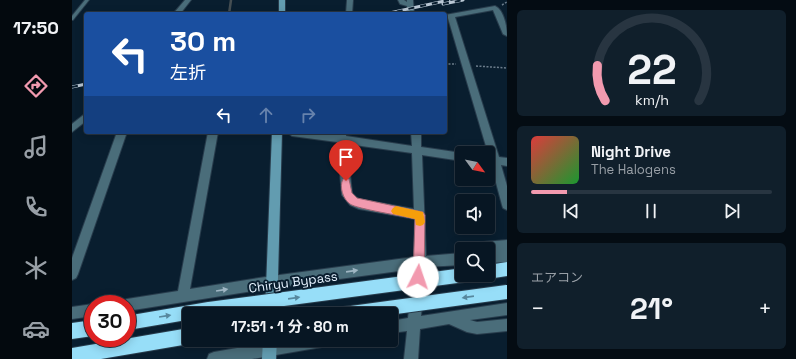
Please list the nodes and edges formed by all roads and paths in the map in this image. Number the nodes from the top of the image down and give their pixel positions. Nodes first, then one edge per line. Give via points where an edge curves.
1 (87, 0) edge
2 (188, 0) edge
3 (282, 0) edge
4 (350, 0) edge
5 (401, 0) edge
6 (410, 3) edge
7 (178, 12) edge
8 (282, 12) edge
9 (349, 12) edge
10 (448, 16) edge
11 (72, 19) edge
12 (507, 34) edge
13 (84, 118) edge
14 (84, 126) edge
15 (74, 127) edge
16 (121, 134) edge
17 (214, 134) edge
18 (277, 134) edge
19 (317, 134) edge
20 (416, 134) edge
21 (342, 136) edge
22 (488, 146) edge
23 (417, 151) junction
24 (455, 156) edge
25 (495, 160) edge
26 (507, 162) edge
27 (495, 169) edge
28 (507, 206) edge
29 (420, 215) junction
30 (507, 245) edge
31 (495, 246) edge
32 (507, 256) edge
33 (495, 257) edge
34 (455, 259) edge
35 (420, 262) junction
36 (507, 269) edge
37 (495, 271) edge
38 (72, 274) edge
39 (455, 276) edge
40 (272, 282) junction
41 (507, 292) edge
42 (184, 296) junction
43 (136, 304) edge
44 (271, 307) edge
45 (396, 307) edge
46 (507, 309) edge
47 (84, 311) edge
48 (72, 313) edge
49 (449, 317) junction
50 (136, 321) edge
51 (415, 323) junction
52 (507, 325) edge
53 (398, 326) edge
54 (84, 329) edge
55 (72, 331) edge
56 (182, 337) edge
57 (282, 347) edge
58 (270, 349) edge
59 (72, 356) edge
60 (214, 359) edge
61 (411, 359) edge

1 - 11 lane
2 - 7 street
3 - 8 street
4 - 9 street
5 - 6 street via 402,3
10 - 12 street via 495,8
10 - 22 street
13 - 15 street
14 - 15 street
16 - 38 street
17 - 42 street
18 - 40 street
19 - 21 street
20 - 23 street
21 - 23 street
21 - 29 street via 347,195 359,204
23 - 24 street
23 - 29 street
25 - 26 street
27 - 28 street
29 - 35 street
30 - 31 street
32 - 33 street
34 - 35 street
40 -> 35 street
35 - 51 street
36 - 37 highway
50 -> 39 highway, Chiryu Bypass, bridge
42 -> 40 street
40 - 44 street
41 -> 45 highway, bridge
42 - 43 street
46 - 49 street
47 - 48 street
49 - 51 street
49 - 52 street via 477,328
51 - 53 street
51 - 61 street
54 - 55 highway
56 - 59 highway
57 - 58 street
58 - 60 street

